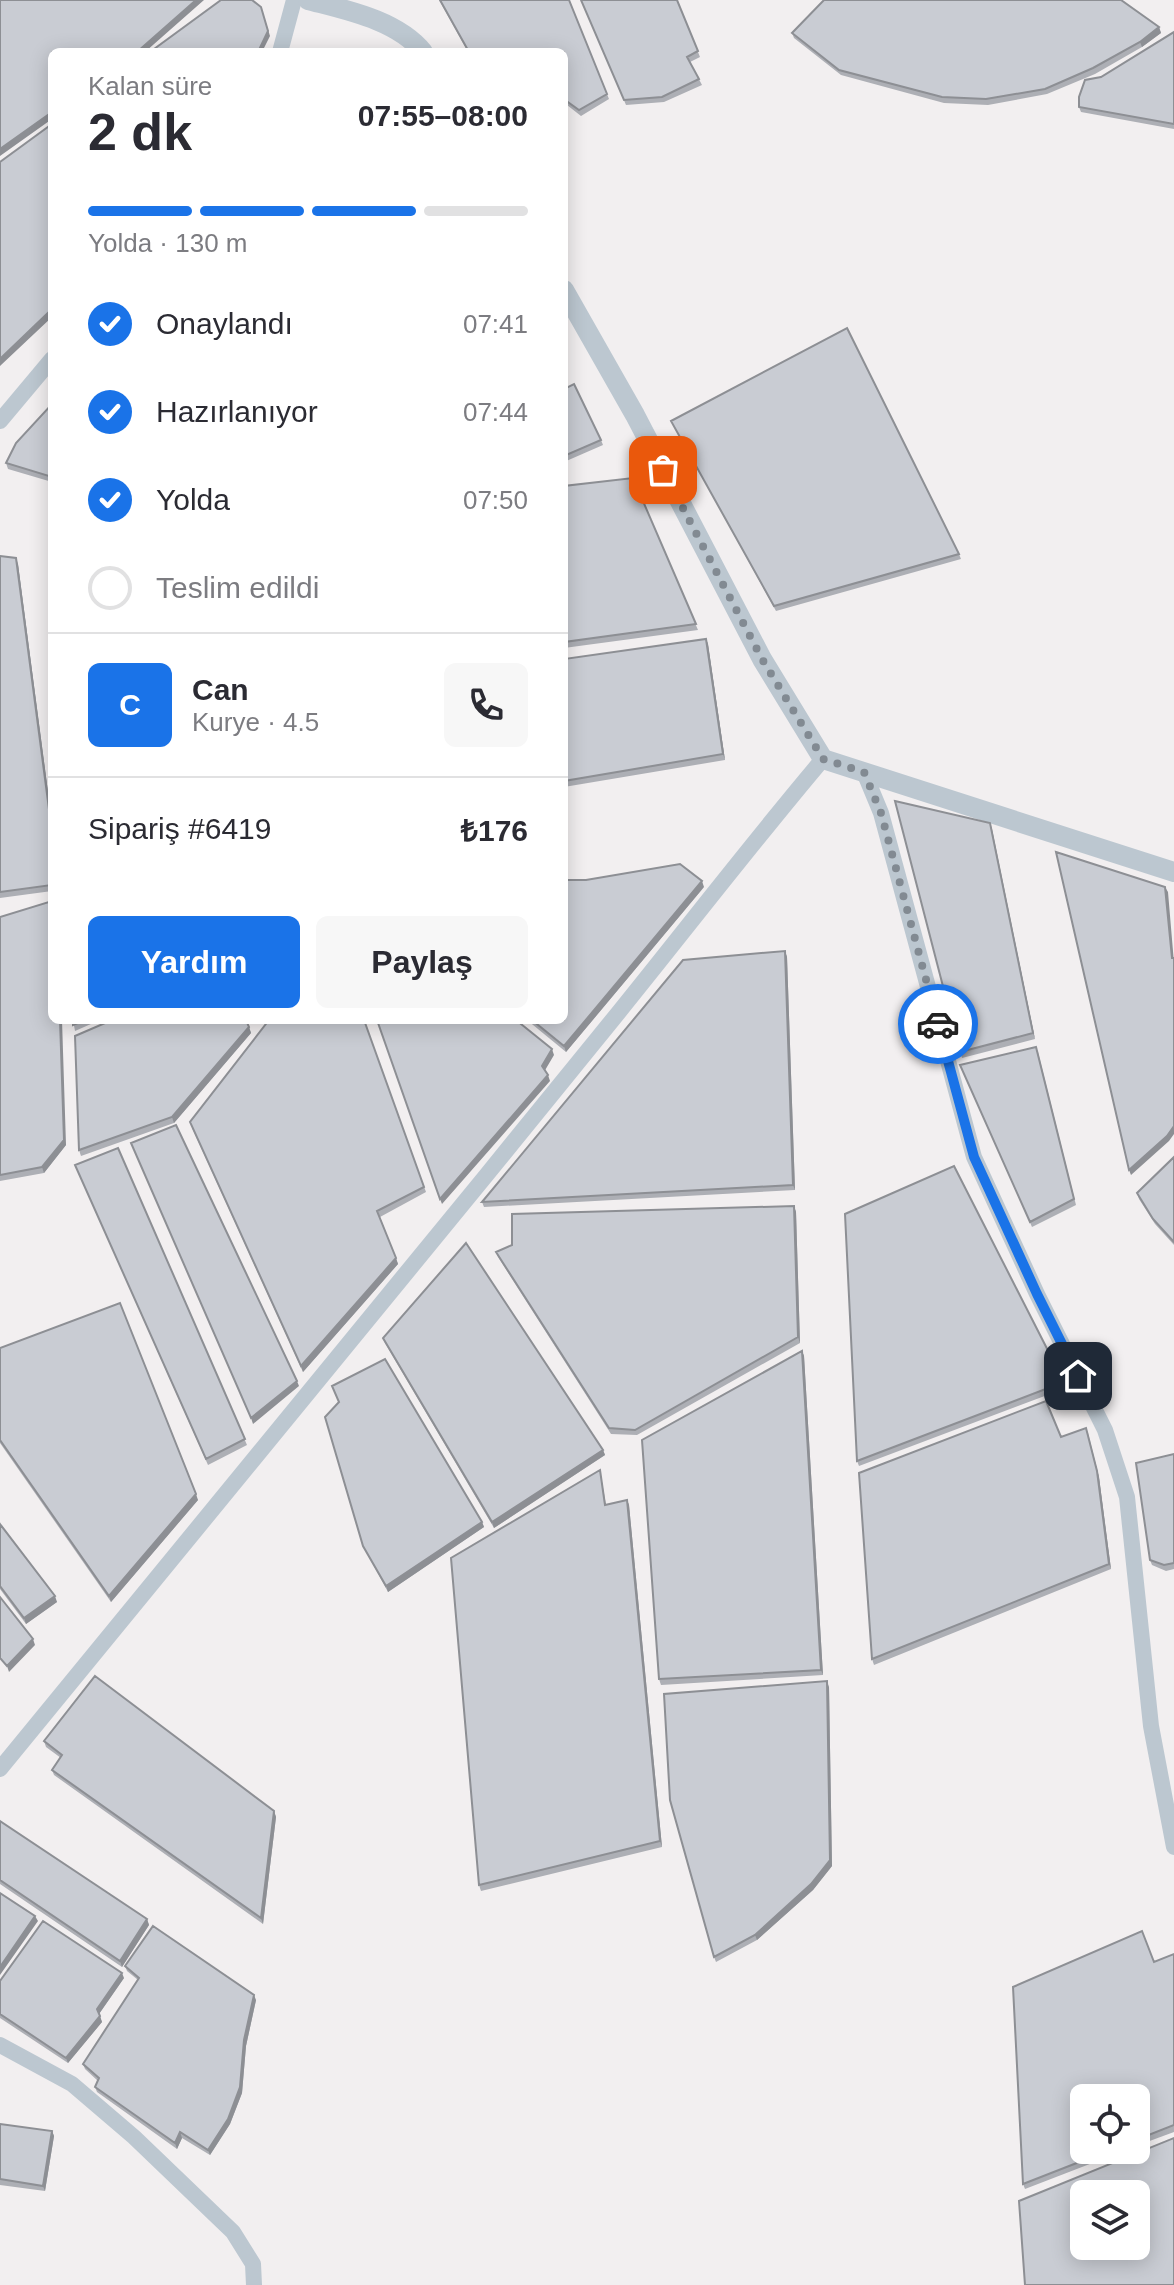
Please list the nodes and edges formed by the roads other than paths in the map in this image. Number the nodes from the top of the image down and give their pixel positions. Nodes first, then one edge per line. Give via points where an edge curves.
1 (294, 0) edge
2 (308, 0) edge
3 (281, 48) edge
4 (420, 48) edge
5 (568, 297) edge
6 (48, 364) edge
7 (0, 421) edge
8 (823, 759) junction
9 (864, 772) junction
10 (1174, 872) edge
11 (0, 1769) edge
12 (1174, 1847) edge
13 (0, 2045) edge
14 (254, 2285) edge

1 - 3 street
2 - 4 street via 359,14 412,39
5 - 8 street via 762,659
6 - 7 street
8 - 9 street
8 - 11 street
9 - 10 street
9 - 12 street via 881,813 974,1157 1105,1430 1127,1497 1151,1726
13 - 14 street via 72,2084 134,2137 233,2232 253,2264

